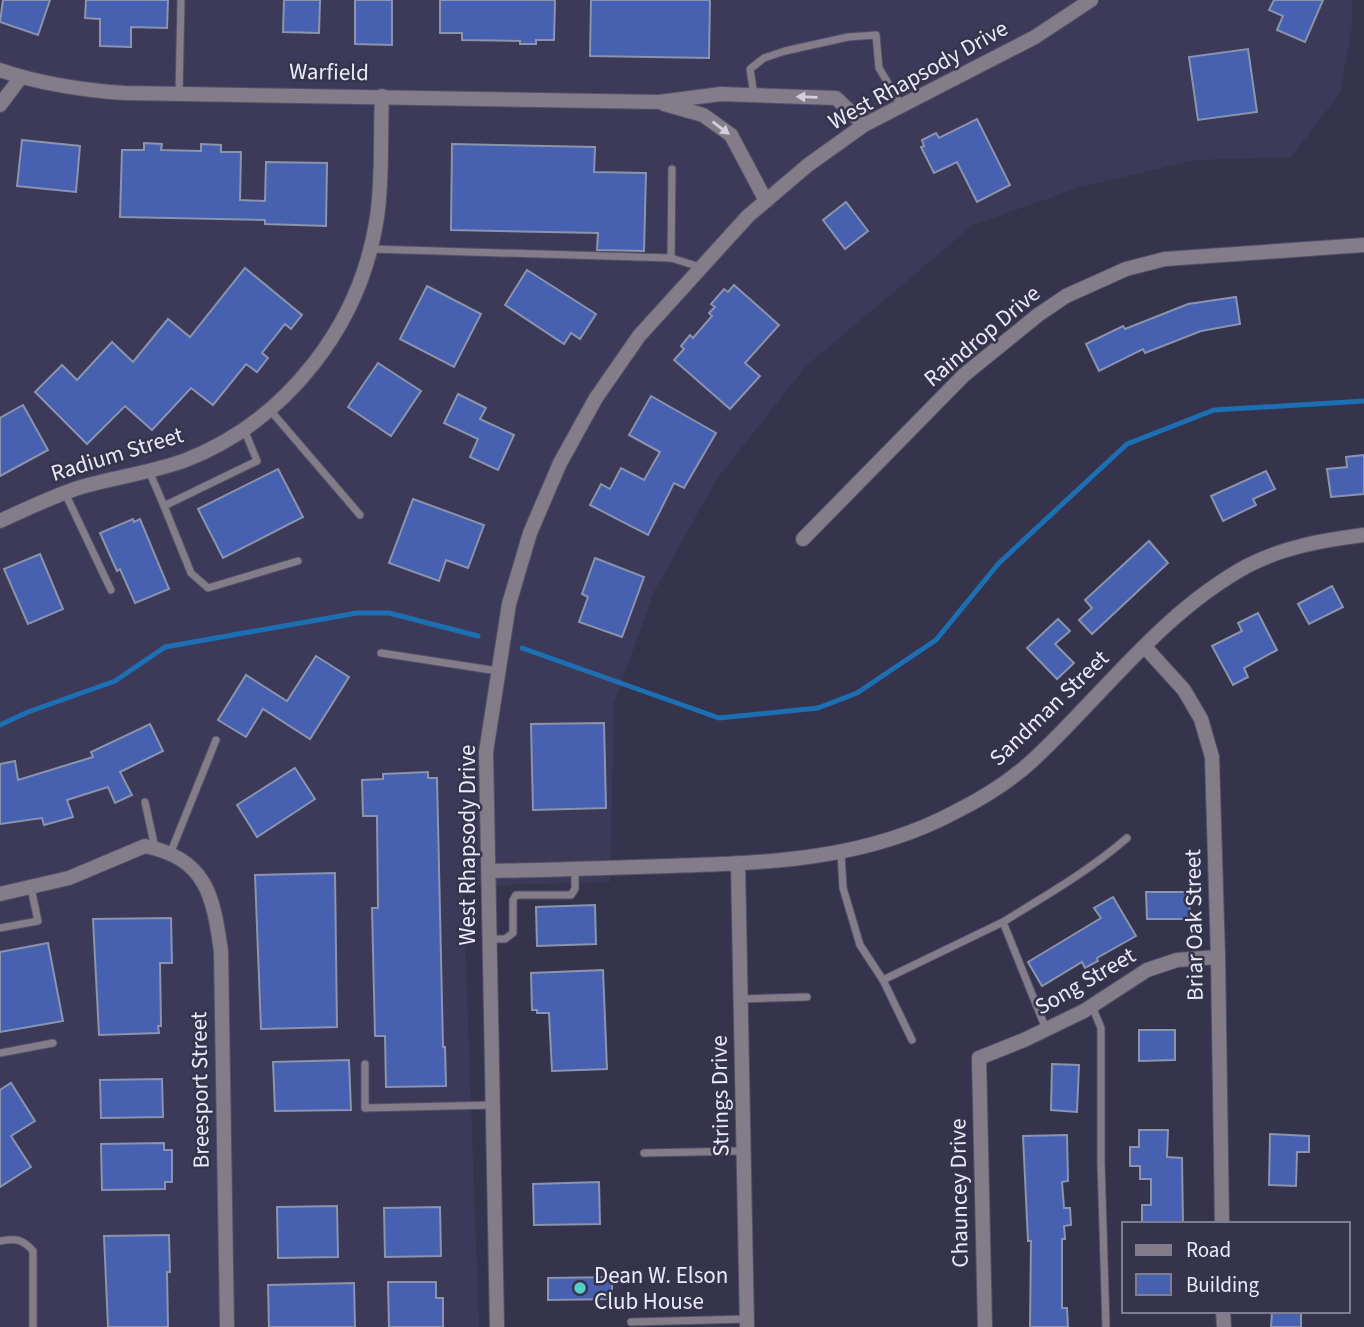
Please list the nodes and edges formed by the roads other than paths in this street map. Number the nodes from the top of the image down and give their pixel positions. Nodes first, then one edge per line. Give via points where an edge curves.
1 (181, 0) edge
2 (1091, 0) edge
3 (0, 70) edge
4 (21, 77) junction
5 (178, 93) junction
6 (754, 95) junction
7 (382, 96) junction
8 (659, 102) junction
9 (0, 105) edge
10 (901, 106) junction
11 (864, 125) junction
12 (672, 169) dead end
13 (766, 201) junction
14 (1364, 245) edge
15 (371, 249) junction
16 (671, 258) junction
17 (700, 267) junction
18 (270, 410) junction
19 (244, 429) junction
20 (149, 471) junction
21 (65, 493) junction
22 (164, 506) junction
23 (360, 515) dead end
24 (0, 521) edge
25 (1364, 535) edge
26 (803, 539) dead end
27 (298, 561) dead end
28 (111, 590) dead end
29 (1144, 647) junction
30 (381, 653) dead end
31 (498, 671) junction
32 (216, 740) dead end
33 (145, 802) dead end
34 (1127, 838) dead end
35 (156, 848) junction
36 (841, 852) junction
37 (170, 854) junction
38 (738, 864) junction
39 (575, 869) junction
40 (489, 872) junction
41 (31, 888) junction
42 (0, 894) edge
43 (1003, 922) junction
44 (0, 928) edge
45 (490, 939) junction
46 (1218, 957) junction
47 (883, 980) junction
48 (807, 997) dead end
49 (741, 999) junction
50 (1092, 1005) junction
51 (1046, 1030) junction
52 (912, 1040) dead end
53 (53, 1043) dead end
54 (0, 1054) edge
55 (979, 1058) joint
56 (365, 1064) dead end
57 (493, 1105) junction
58 (743, 1151) junction
59 (644, 1153) dead end
60 (1222, 1222) edge
61 (0, 1241) edge
62 (631, 1322) dead end
63 (747, 1323) edge
64 (33, 1327) edge
65 (227, 1327) edge
66 (496, 1327) edge
67 (985, 1327) edge
68 (1105, 1327) edge

1 - 5 lane
2 - 10 street, West Rhapsody Drive via 1035,37
3 - 4 street, Warfield
4 - 5 street, Warfield via 86,90
4 - 9 street
5 - 7 street, Warfield
6 - 8 street, Warfield
6 - 10 lane via 750,69 764,58 848,37 876,35 879,68
11 -> 6 street, Warfield via 836,98
7 - 8 street, Warfield
7 - 15 street, Radium Street via 380,185
8 -> 13 street, Warfield via 704,115 731,135
10 - 11 street, West Rhapsody Drive
11 - 13 street, West Rhapsody Drive
12 - 16 lane
13 - 17 street, West Rhapsody Drive
14 - 26 street, Raindrop Drive via 1165,259 1126,269 1066,296 964,375
15 - 16 lane
15 - 18 street, Radium Street via 333,337
16 - 17 lane
17 - 31 street, West Rhapsody Drive via 639,336 596,398 560,463 530,533 512,593
18 - 19 street, Radium Street
18 - 23 lane
19 - 20 street, Radium Street via 187,459
19 - 22 lane via 257,461
20 - 21 street, Radium Street
20 - 22 lane
21 - 24 street, Radium Street
21 - 28 lane
22 - 27 lane via 191,573 208,588
25 - 29 street, Sandman Street via 1298,547 1248,566 1188,607
29 - 36 street, Sandman Street via 1030,763 994,790 915,831
29 - 46 street, Briar Oak Street via 1184,690 1208,738
30 - 31 lane
31 - 40 street, West Rhapsody Drive via 486,751
32 - 37 lane
33 - 35 lane
34 - 43 lane
35 - 37 street
35 - 41 street via 145,846 69,878
36 - 38 street, Sandman Street
36 - 47 lane via 843,888 860,945
37 - 65 street, Breesport Street via 186,861 205,884 221,951
38 - 39 street, Sandman Street
38 - 49 street, Strings Drive
39 - 40 street, Sandman Street
39 - 45 lane via 575,889 570,895 516,895 513,933 505,939
40 - 45 street, West Rhapsody Drive
41 - 42 street
41 - 44 lane via 38,921
43 - 47 lane
43 - 51 lane
45 - 57 street, West Rhapsody Drive
46 - 50 street, Song Street via 1177,960 1147,970
46 - 60 street, Briar Oak Street
47 - 52 lane
48 - 49 lane
49 - 58 street, Strings Drive
50 - 51 street, Song Street
50 - 68 lane via 1101,1028
51 - 55 street, Song Street
53 - 54 lane
55 - 67 street, Chauncey Drive
56 - 57 lane via 365,1108
57 - 66 street, West Rhapsody Drive
58 - 59 lane
58 - 63 street, Strings Drive
61 - 64 lane via 14,1238 33,1251
62 - 63 lane

